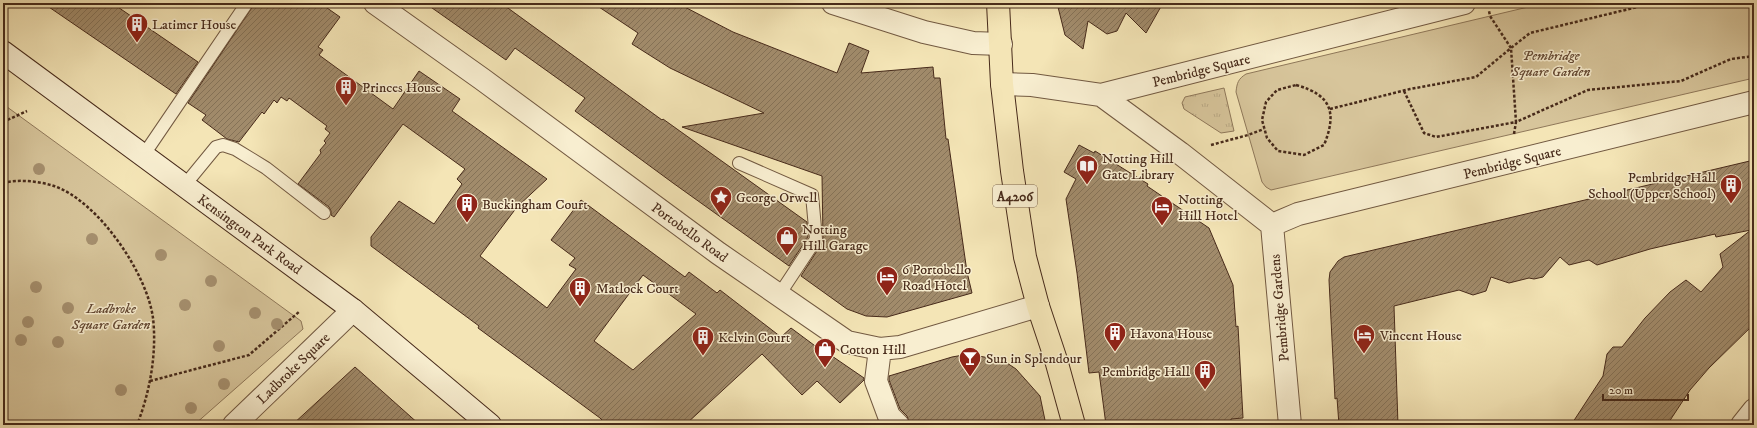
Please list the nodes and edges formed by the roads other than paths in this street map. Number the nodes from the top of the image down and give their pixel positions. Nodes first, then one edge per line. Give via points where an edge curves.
1 (247, 3) edge
2 (375, 3) edge
3 (833, 3) edge
4 (998, 3) edge
5 (1464, 3) edge
6 (1001, 44) junction
7 (3, 52) edge
8 (1002, 84) junction
9 (1101, 95) junction
10 (1754, 102) edge
11 (143, 156) junction
12 (739, 163) dead end
13 (184, 186) junction
14 (324, 212) dead end
15 (1272, 225) junction
16 (779, 295) junction
17 (1038, 306) junction
18 (352, 310) junction
19 (880, 349) junction
20 (1754, 410) edge
21 (234, 425) edge
22 (490, 425) edge
23 (898, 425) edge
24 (1074, 425) edge
25 (1290, 425) edge
26 (1742, 425) edge

1 - 11 lane
2 - 16 street, Portobello Road
3 - 6 street via 924,32 973,43
4 - 6 main road, A4206
5 - 9 street, Pembridge Square
6 - 8 main road, A4206
7 - 11 street, Kensington Park Road
8 - 9 street, Pembridge Square via 1032,85
8 - 17 main road, A4206 via 1025,258
9 - 15 street, Pembridge Square
10 - 15 street, Pembridge Square via 1298,214
11 - 13 street, Kensington Park Road
12 - 16 lane via 812,195 816,239
13 - 14 lane via 216,147 223,145 235,149 266,168
13 - 18 street, Kensington Park Road
15 - 25 street, Pembridge Gardens
16 - 19 street, Portobello Road via 847,342
17 - 19 street, Portobello Road via 900,347
17 - 24 main road, A4206
18 - 21 street, Ladbroke Square
18 - 22 street, Kensington Park Road
19 - 23 street via 876,381 889,416
20 - 26 street

